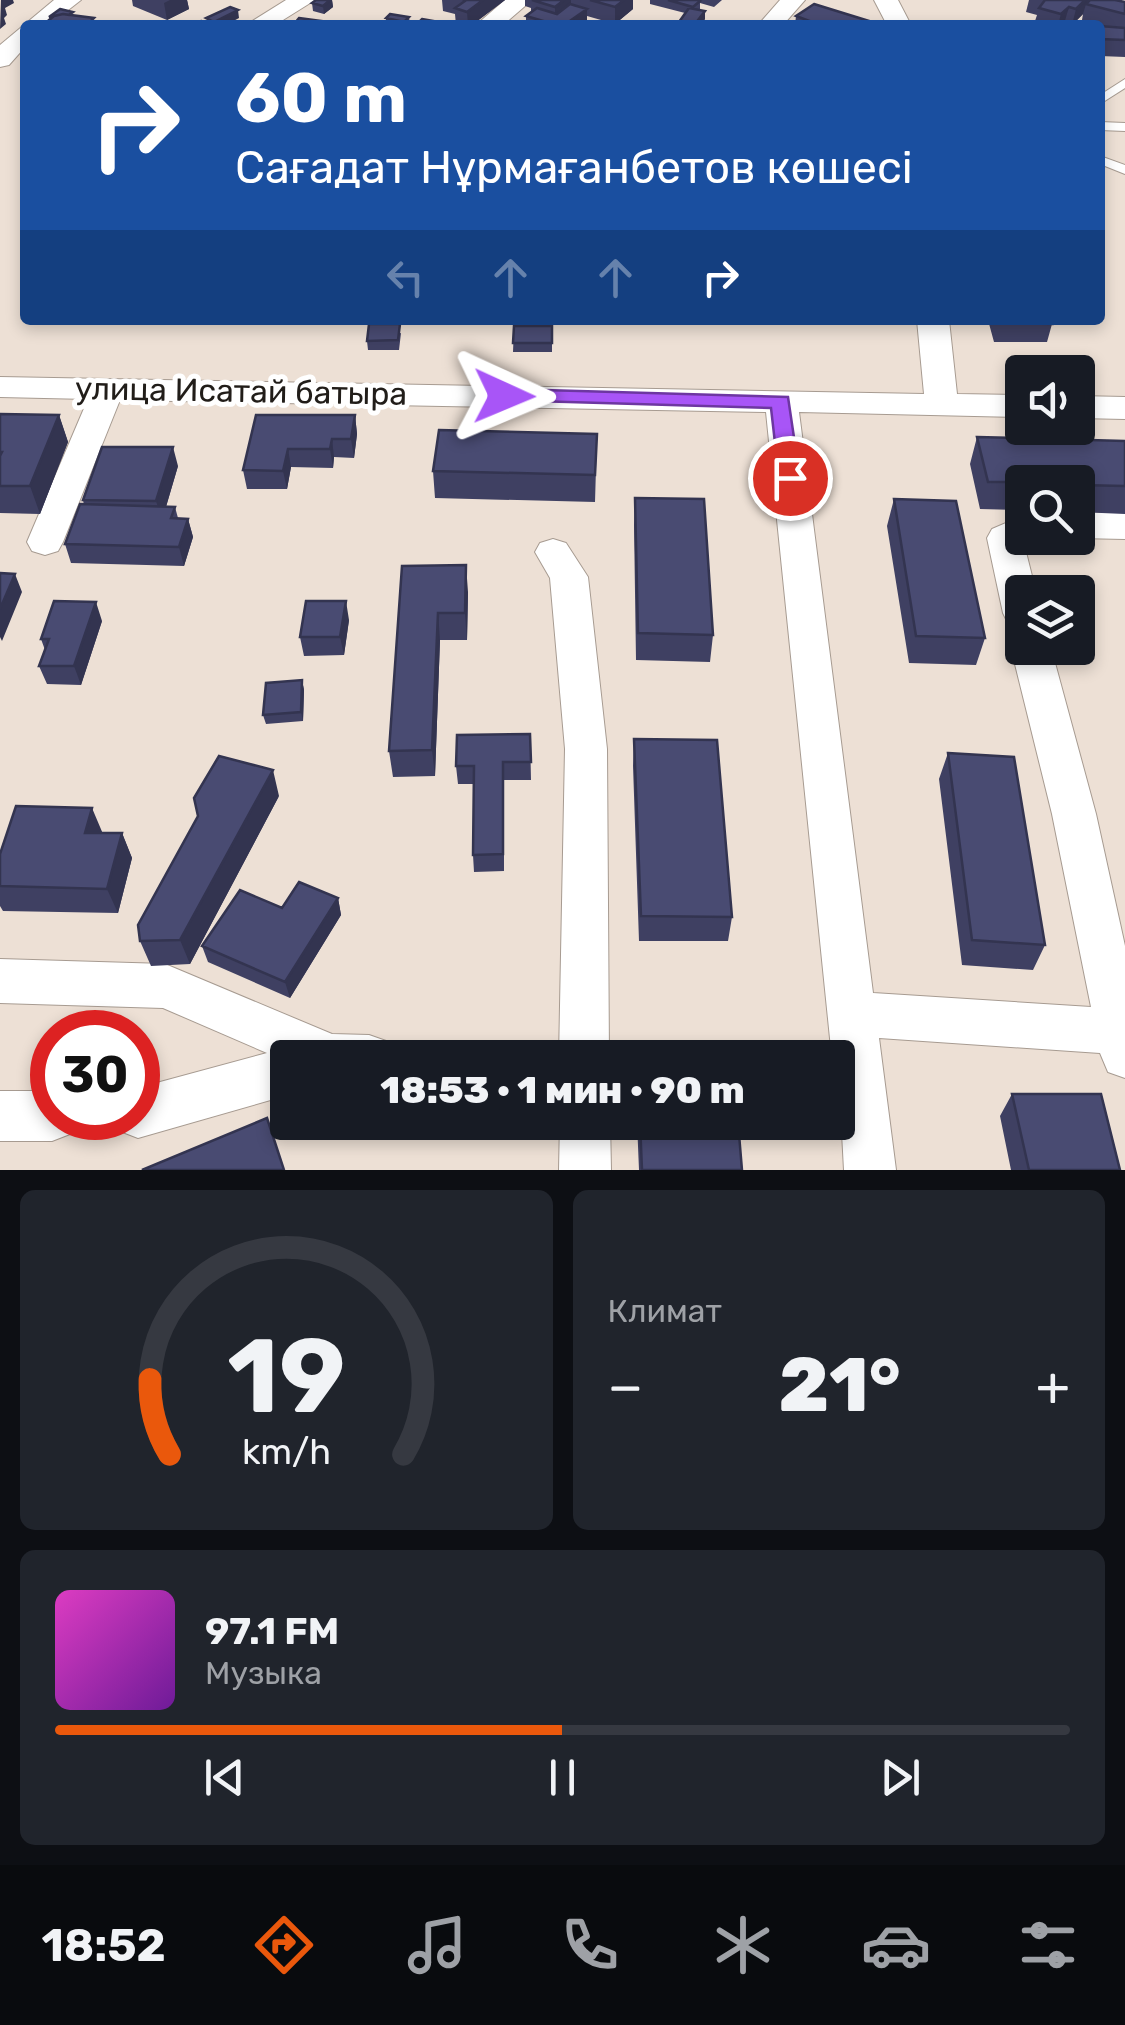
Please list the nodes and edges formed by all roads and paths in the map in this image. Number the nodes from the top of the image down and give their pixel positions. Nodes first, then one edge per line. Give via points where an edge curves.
1 (69, 0) edge
2 (302, 0) edge
3 (520, 0) edge
4 (793, 0) edge
5 (41, 20) edge
6 (267, 20) edge
7 (494, 20) edge
8 (775, 20) edge
9 (20, 38) edge
10 (0, 60) edge
11 (934, 325) edge
12 (0, 387) edge
13 (108, 390) junction
14 (780, 402) junction
15 (942, 405) junction
16 (1005, 406) edge
17 (1095, 407) edge
18 (1125, 408) edge
19 (1095, 525) edge
20 (1125, 526) edge
21 (45, 542) dead end
22 (554, 552) dead end
23 (1036, 665) edge
24 (0, 982) edge
25 (852, 1014) junction
26 (1123, 1039) edge
27 (289, 1040) edge
28 (584, 1040) edge
29 (270, 1075) edge
30 (160, 1107) edge
31 (0, 1116) edge
32 (30, 1116) edge
33 (585, 1140) edge
34 (585, 1170) edge
35 (870, 1170) edge

1 - 5 street
2 - 6 street
3 - 7 street
4 - 8 street
9 - 10 street
11 - 15 street
12 - 13 street, улица Исатай батыра
13 - 14 street, улица Исатай батыра
13 - 21 street
14 - 15 street, улица Исатай батыра
14 - 25 street
15 - 16 street, улица Исатай батыра
17 - 18 street
19 - 20 street
22 - 28 street via 569,576 586,749
23 - 26 street
24 - 27 street via 165,986
25 - 26 street
25 - 35 street
29 - 30 street
31 - 32 street
33 - 34 street

